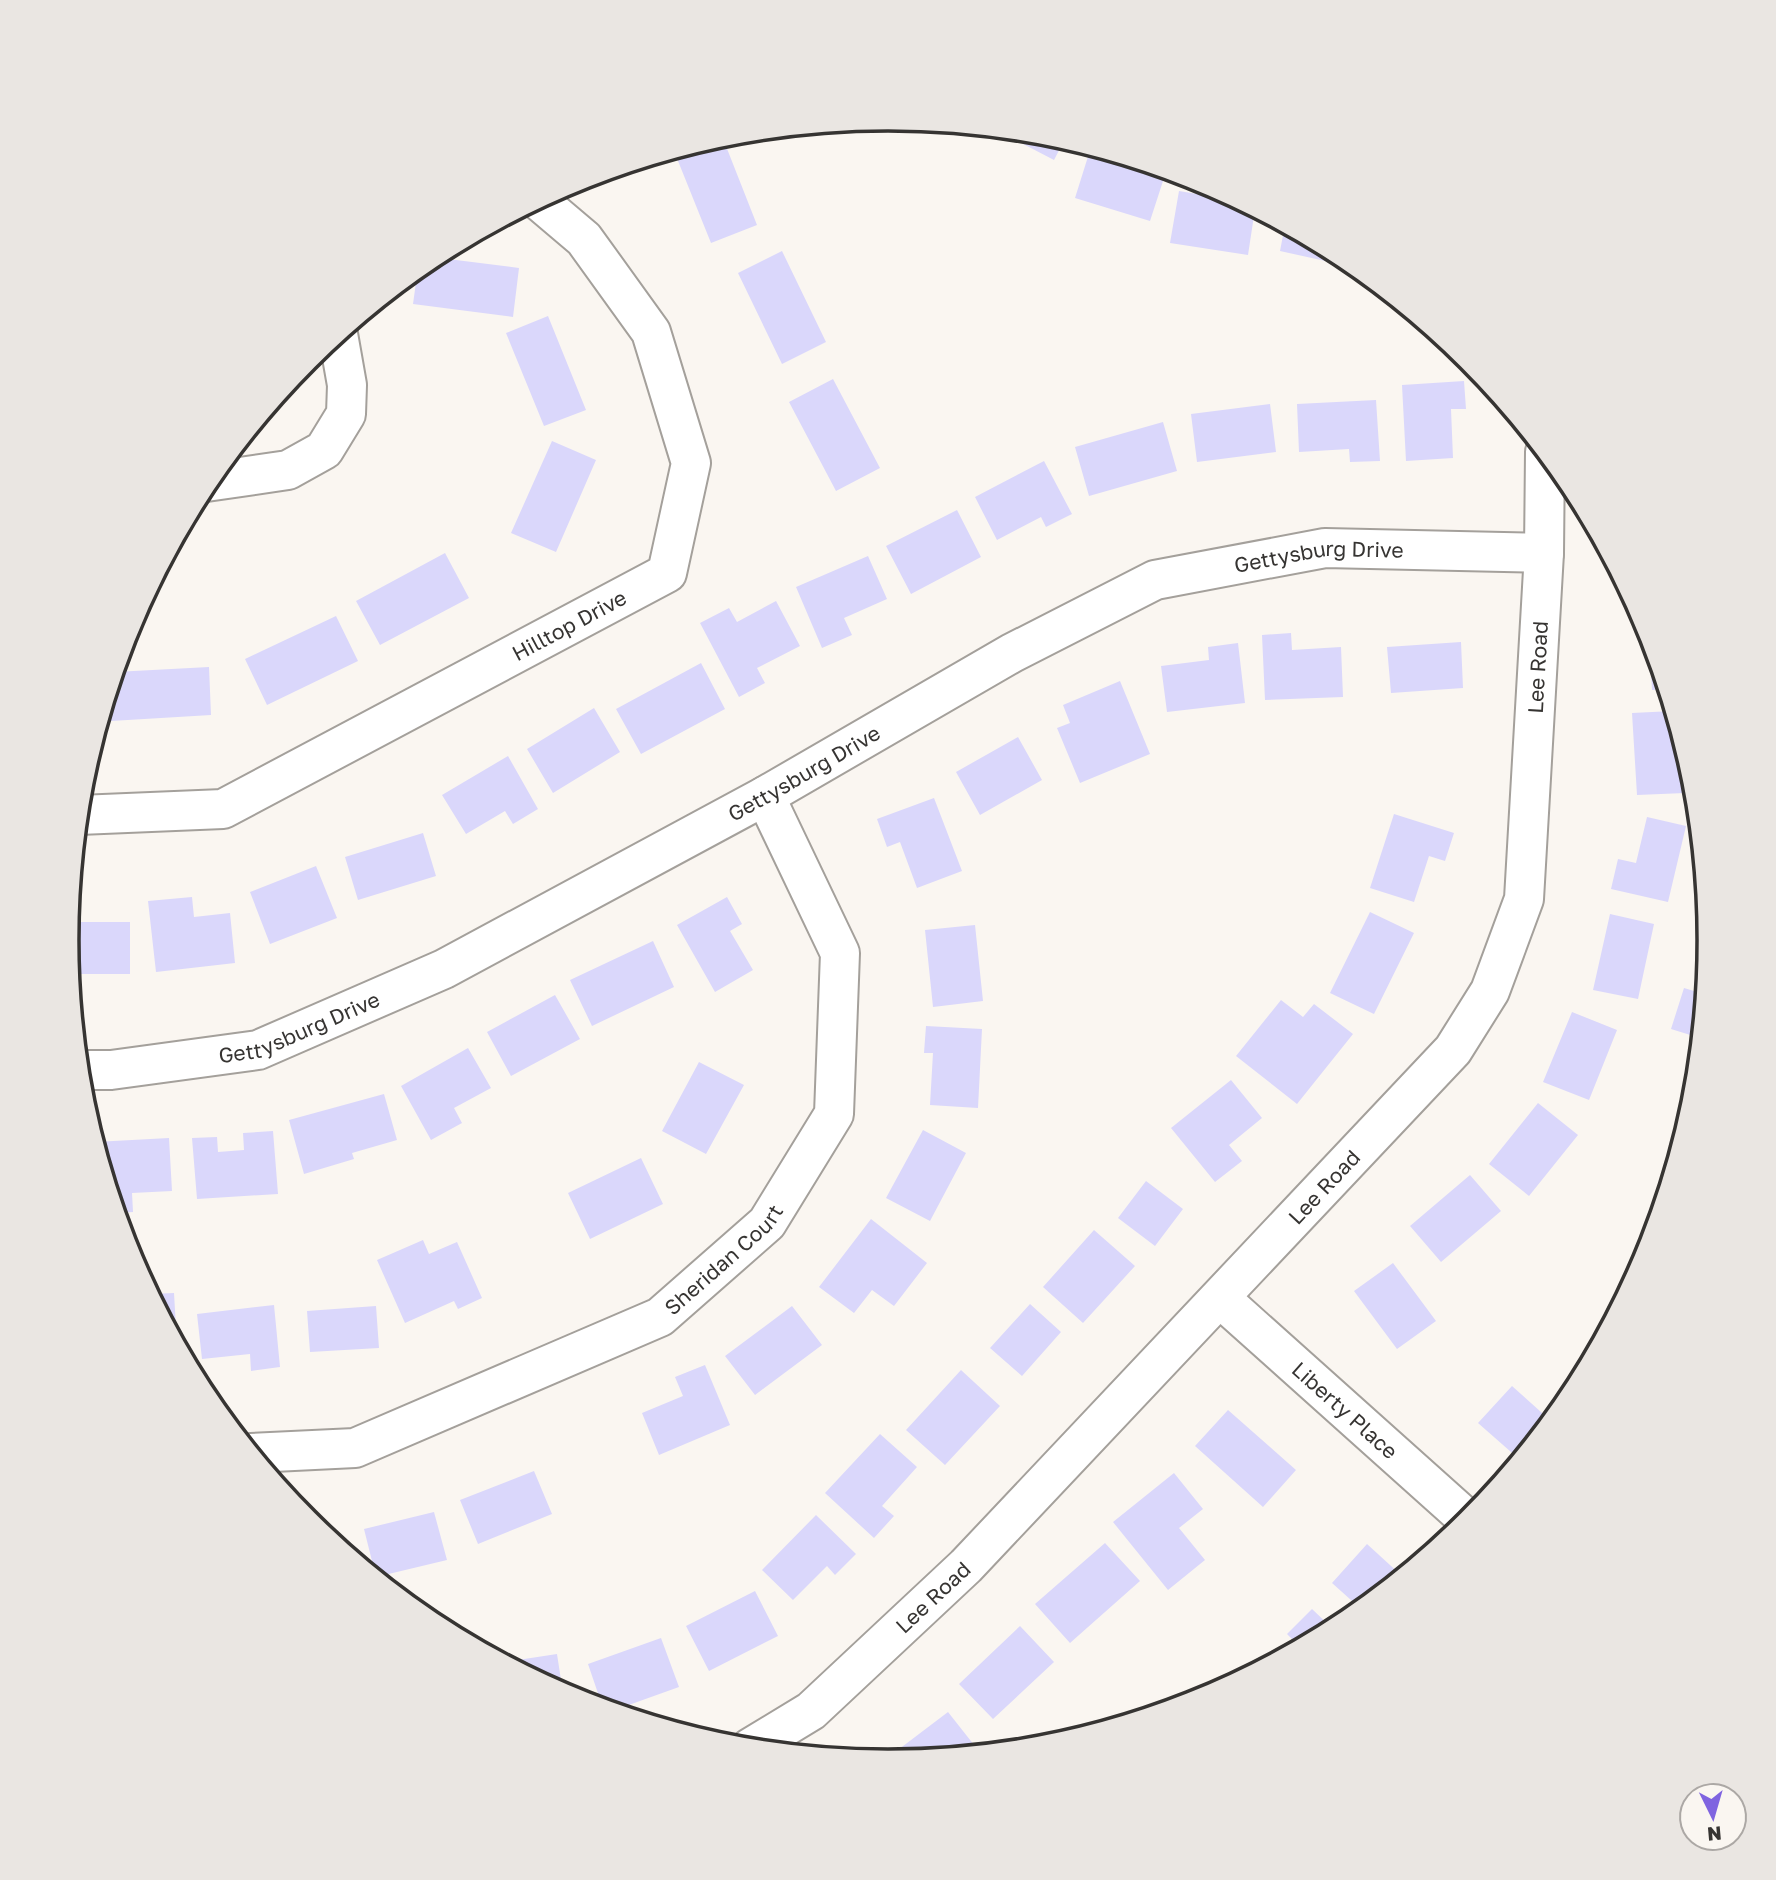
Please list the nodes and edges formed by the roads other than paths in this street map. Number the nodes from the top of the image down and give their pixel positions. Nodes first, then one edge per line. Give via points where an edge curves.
1 (546, 207) edge
2 (340, 345) edge
3 (1545, 468) edge
4 (223, 480) edge
5 (1544, 553) junction
6 (765, 796) junction
7 (89, 816) edge
8 (90, 1070) edge
9 (1220, 1298) junction
10 (262, 1452) edge
11 (1459, 1512) edge
12 (764, 1739) edge

1 - 7 street, Hilltop Drive via 584,239 651,332 691,463 667,573 223,809
2 - 4 street via 347,385 346,414 324,450 288,470
3 - 5 street, Lee Road
5 - 6 street, Gettysburg Drive via 1325,548 1155,580 1012,653
5 - 9 street, Lee Road via 1524,899 1490,990 1452,1050
6 - 8 street, Gettysburg Drive via 444,969 258,1050
6 - 10 street, Sheridan Court via 840,953 834,1114 767,1223 660,1317 355,1448
9 - 11 street, Liberty Place
9 - 12 street, Lee Road via 966,1566 811,1711

